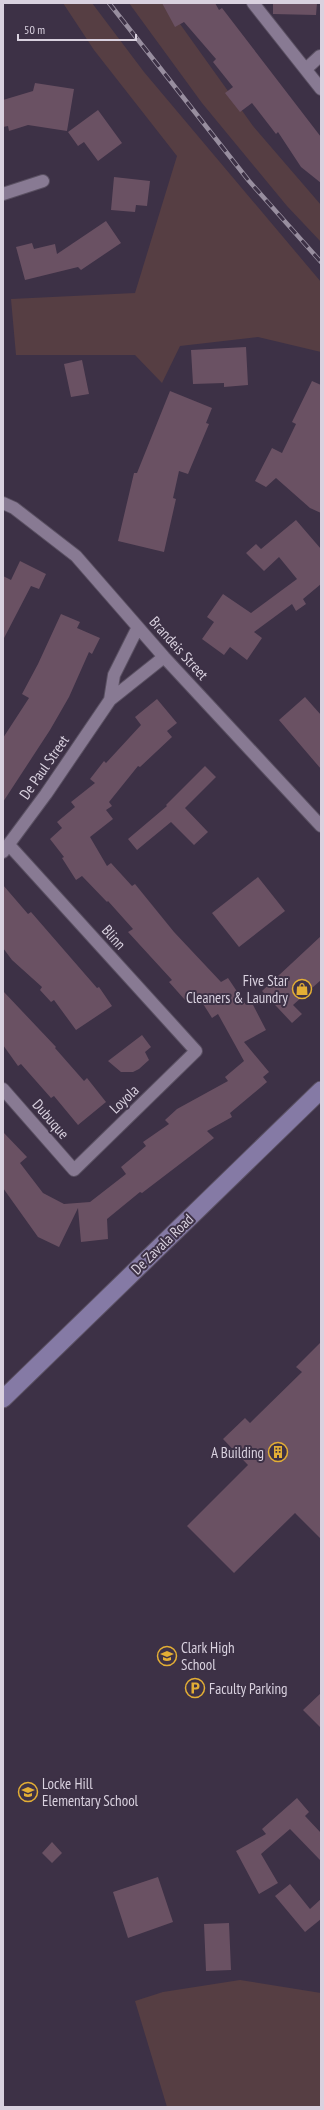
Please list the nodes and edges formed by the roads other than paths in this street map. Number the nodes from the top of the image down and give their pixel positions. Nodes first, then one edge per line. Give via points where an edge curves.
1 (253, 3) edge
2 (320, 56) dead end
3 (306, 69) junction
4 (321, 89) edge
5 (43, 181) dead end
6 (3, 194) edge
7 (3, 503) edge
8 (138, 627) junction
9 (164, 657) junction
10 (110, 700) junction
11 (321, 826) edge
12 (6, 848) edge
13 (196, 1051) joint
14 (3, 1089) edge
15 (321, 1090) edge
16 (74, 1170) joint
17 (3, 1399) edge

1 - 3 street
2 - 3 street
3 - 4 street
5 - 6 street
7 - 8 street, Brandeis Street via 20,512 76,556
8 - 9 street, Brandeis Street
8 - 10 street, De Paul Street via 114,675
9 - 10 street, De Paul Street
9 - 11 street, Brandeis Street
10 - 12 street, De Paul Street
12 - 13 street, Blinn
13 - 16 street, Loyola
14 - 16 street, Dubuque
15 - 17 main road, De Zavala Road

